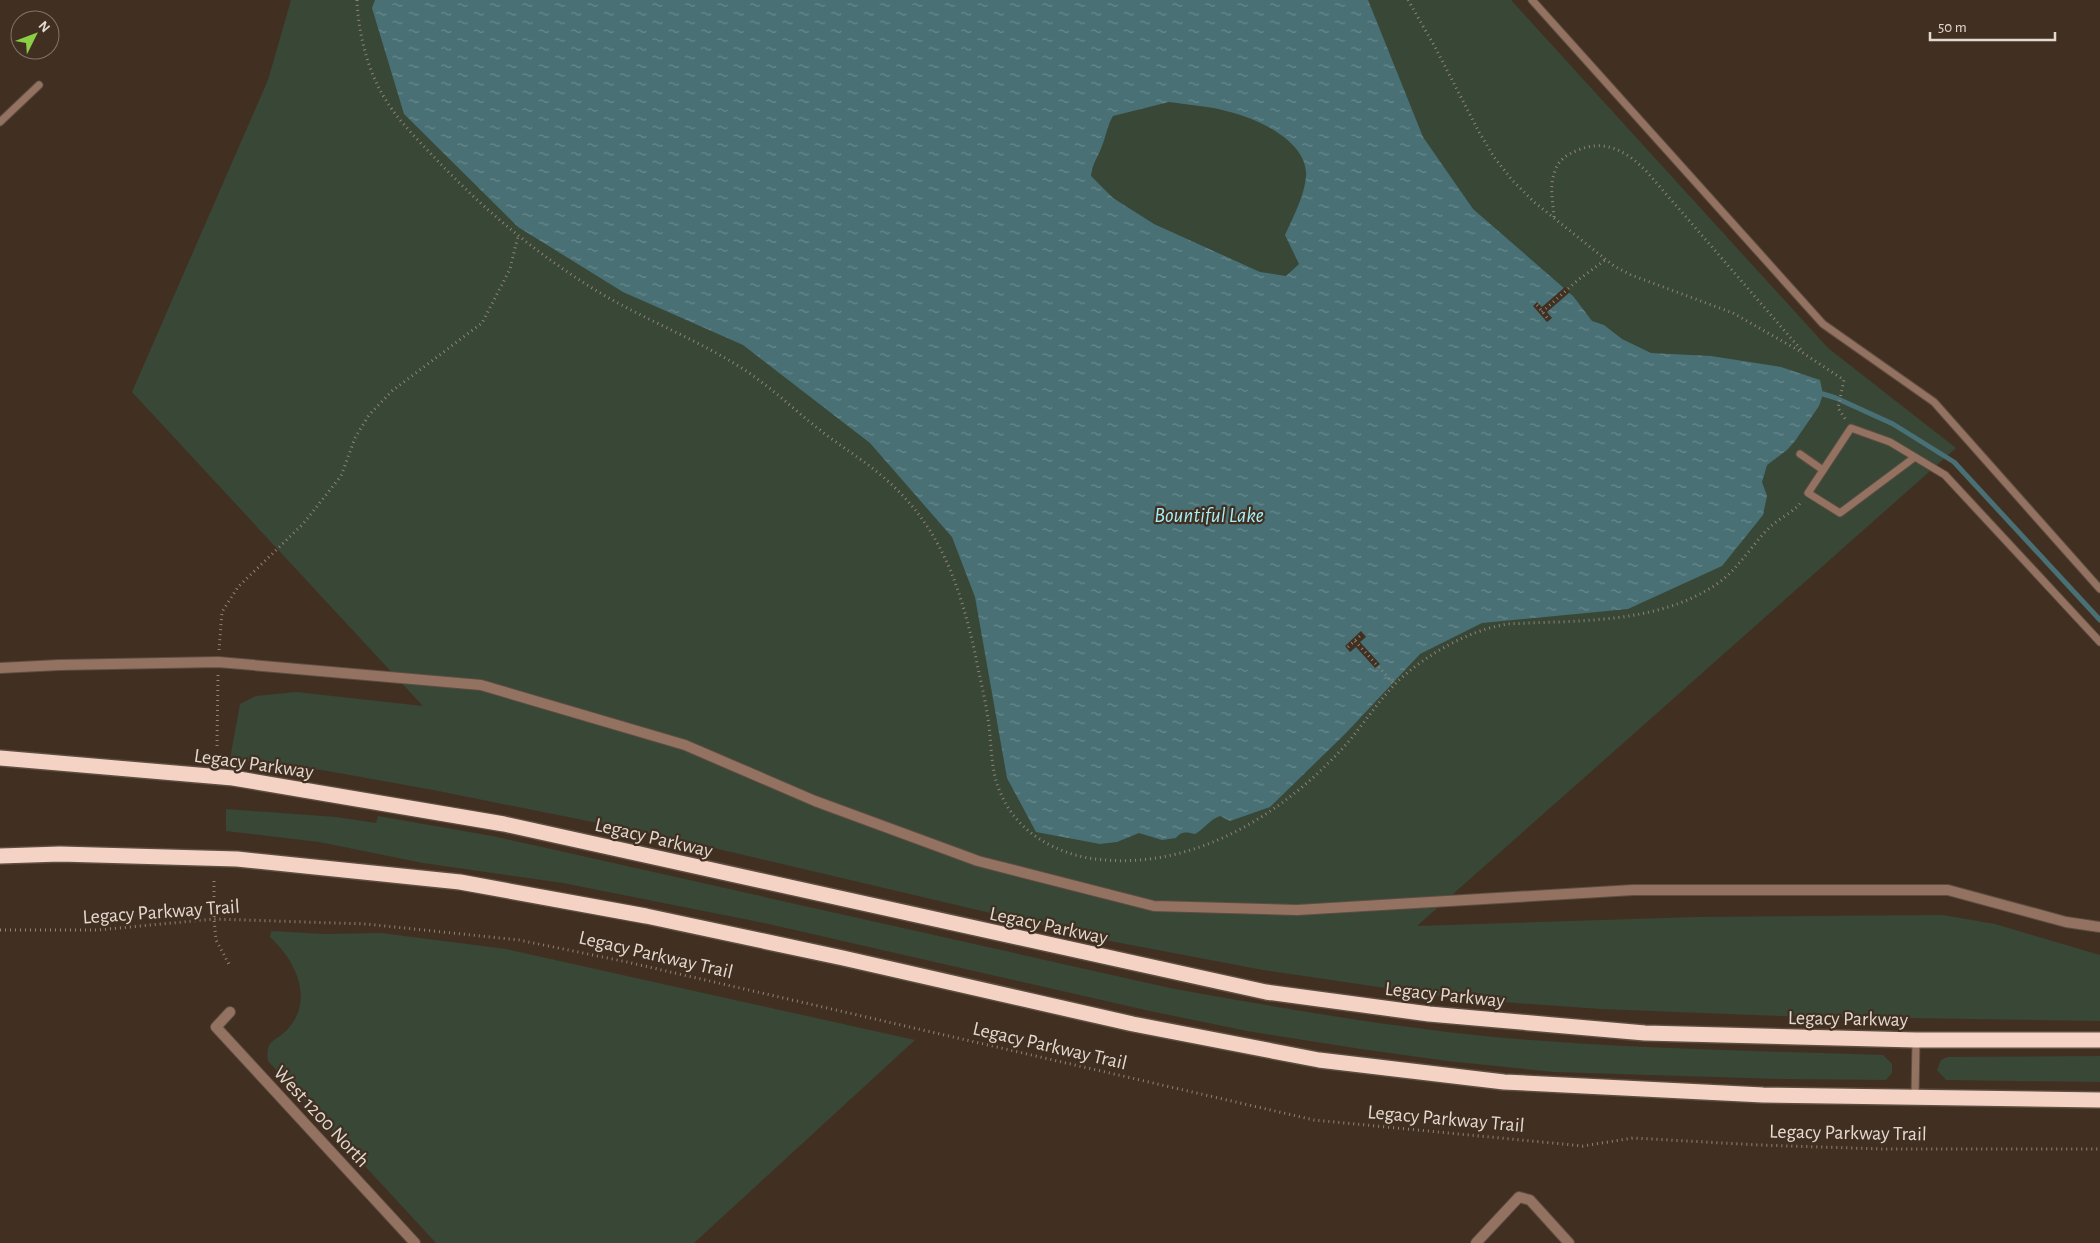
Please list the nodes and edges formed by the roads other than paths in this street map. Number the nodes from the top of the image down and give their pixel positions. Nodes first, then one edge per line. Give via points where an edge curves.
1 (1532, 0) edge
2 (39, 85) dead end
3 (0, 122) edge
4 (1800, 454) dead end
5 (1915, 457) junction
6 (1823, 470) junction
7 (2100, 589) edge
8 (2100, 642) edge
9 (0, 668) edge
10 (0, 758) edge
11 (0, 856) edge
12 (2100, 927) edge
13 (230, 1012) dead end
14 (1916, 1040) junction
15 (2100, 1040) edge
16 (1915, 1097) junction
17 (2100, 1100) edge
18 (415, 1243) edge
19 (1476, 1243) edge
20 (1569, 1243) edge

1 - 7 lane via 1823,324 1934,402
2 - 3 lane
4 - 6 lane
5 - 6 lane via 1890,442 1851,428
5 - 6 lane via 1840,513 1808,494
5 - 8 lane via 1944,475
9 - 12 street via 218,662 481,685 685,745 815,801 978,861 1154,906 1297,910 1633,890 1948,890 2066,922
10 - 14 highway, Legacy Parkway via 233,778 504,824 1266,992 1429,1014 1645,1033
11 - 16 highway via 60,854 237,859 460,882 646,916 1133,1024 1319,1060 1504,1082 1763,1094
13 - 18 street, West 1200 North via 216,1027
14 - 15 highway, Legacy Parkway
14 - 16 lane
16 - 17 highway
19 - 20 street via 1519,1197 1530,1200

